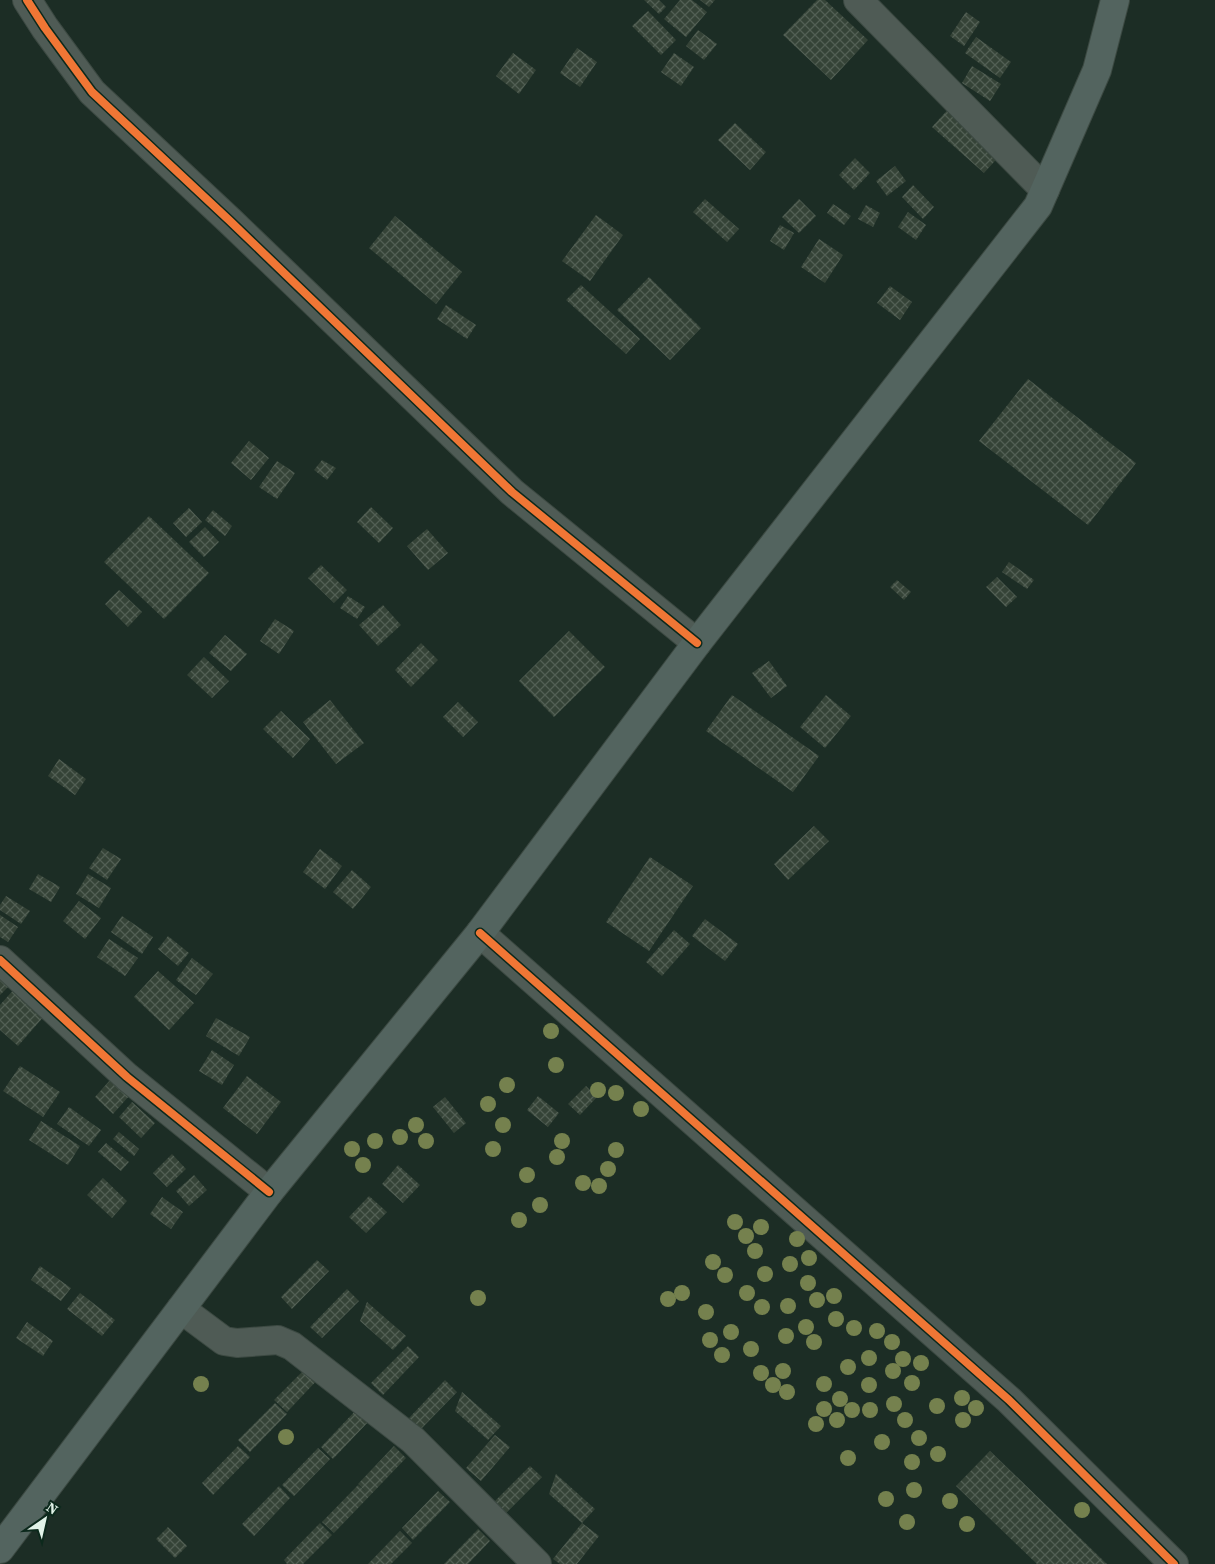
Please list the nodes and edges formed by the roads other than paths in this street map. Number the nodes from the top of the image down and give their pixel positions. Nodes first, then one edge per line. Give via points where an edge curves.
1 (27, 0) edge
2 (858, 0) edge
3 (1115, 0) edge
4 (1045, 190) junction
5 (697, 643) junction
6 (480, 933) junction
7 (0, 960) edge
8 (269, 1192) junction
9 (181, 1308) junction
10 (0, 1549) edge
11 (537, 1564) edge
12 (1174, 1564) edge

1 - 5 street via 92,92 512,492
2 - 4 street
3 - 4 main road via 1097,70
4 - 5 main road via 1038,206
5 - 6 main road
6 - 8 main road
6 - 12 street via 1009,1400
7 - 8 street via 127,1077
8 - 9 main road
9 - 10 main road
9 - 11 street via 224,1341 278,1340 292,1346 413,1440

